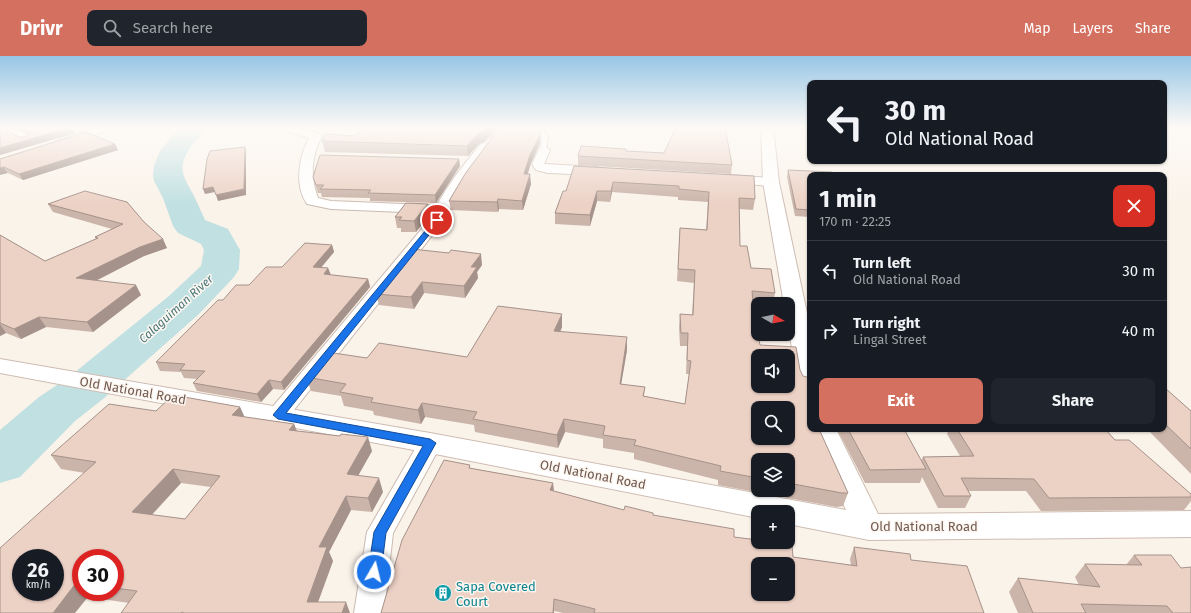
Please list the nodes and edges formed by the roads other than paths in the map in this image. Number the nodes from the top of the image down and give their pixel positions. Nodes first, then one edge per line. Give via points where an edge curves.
1 (311, 153) edge
2 (477, 153) edge
3 (543, 153) edge
4 (768, 153) edge
5 (610, 172) edge
6 (717, 178) edge
7 (771, 182) junction
8 (442, 210) junction
9 (5, 368) edge
10 (807, 368) edge
11 (278, 415) junction
12 (824, 432) edge
13 (430, 443) junction
14 (1191, 524) edge
15 (869, 527) junction
16 (369, 613) edge

1 - 8 street via 313,157 305,181 312,200 331,205
2 - 8 street via 464,162
3 - 5 street via 538,164 540,167
4 - 7 main road
6 - 7 street
7 - 10 main road
8 - 11 street via 437,220
9 - 11 main road, Old National Road
11 - 13 main road, Old National Road
12 - 15 main road
13 - 15 main road, Old National Road
13 - 16 street via 380,532
14 - 15 main road, Old National Road

